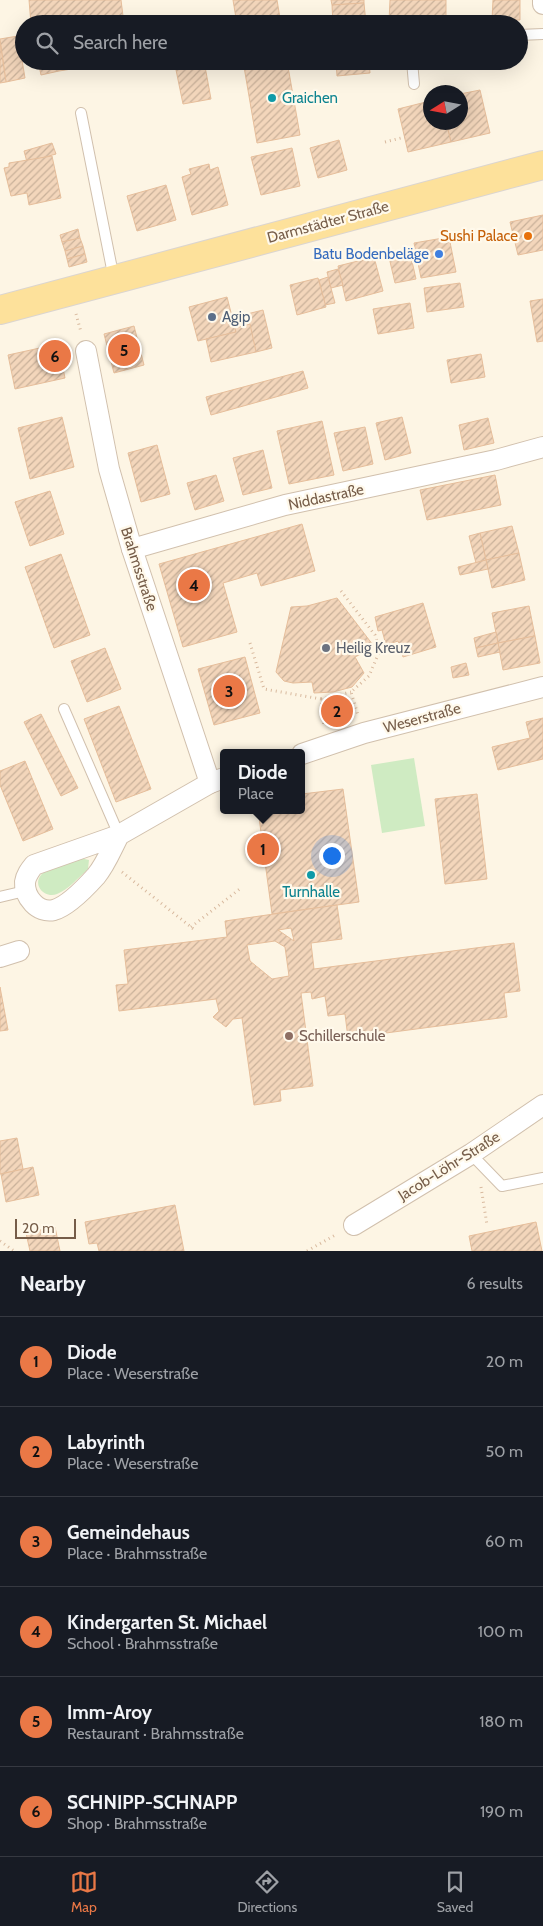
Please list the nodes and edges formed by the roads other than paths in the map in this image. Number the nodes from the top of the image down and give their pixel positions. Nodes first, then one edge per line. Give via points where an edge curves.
1 (543, 0) edge
2 (543, 4) edge
3 (543, 34) edge
4 (528, 35) edge
5 (413, 70) edge
6 (414, 84) dead end
7 (81, 113) dead end
8 (543, 165) edge
9 (114, 280) junction
10 (0, 310) edge
11 (86, 351) dead end
12 (543, 447) edge
13 (132, 549) junction
14 (543, 687) edge
15 (64, 709) dead end
16 (305, 753) edge
17 (217, 780) edge
18 (120, 835) junction
19 (25, 891) junction
20 (0, 897) edge
21 (19, 951) dead end
22 (0, 957) edge
23 (543, 1106) edge
24 (471, 1154) junction
25 (543, 1178) edge
26 (354, 1224) road end

1 - 2 street
3 - 4 lane
5 - 6 lane
7 - 9 lane
8 - 9 main road, Darmstädter Straße
9 - 10 main road, Darmstädter Straße
11 - 13 street, Brahmsstraße via 109,469
12 - 13 street, Niddastraße via 285,505
13 - 17 street, Brahmsstraße
14 - 16 street, Weserstraße via 364,733
15 - 18 lane
17 - 18 street
18 - 19 street via 34,865 25,880
18 - 19 street via 97,875 67,903 48,910 31,902
19 - 20 lane
21 - 22 street
23 - 24 street, Jacob-Löhr-Straße
24 - 25 lane via 502,1186
24 - 26 street, Jacob-Löhr-Straße

